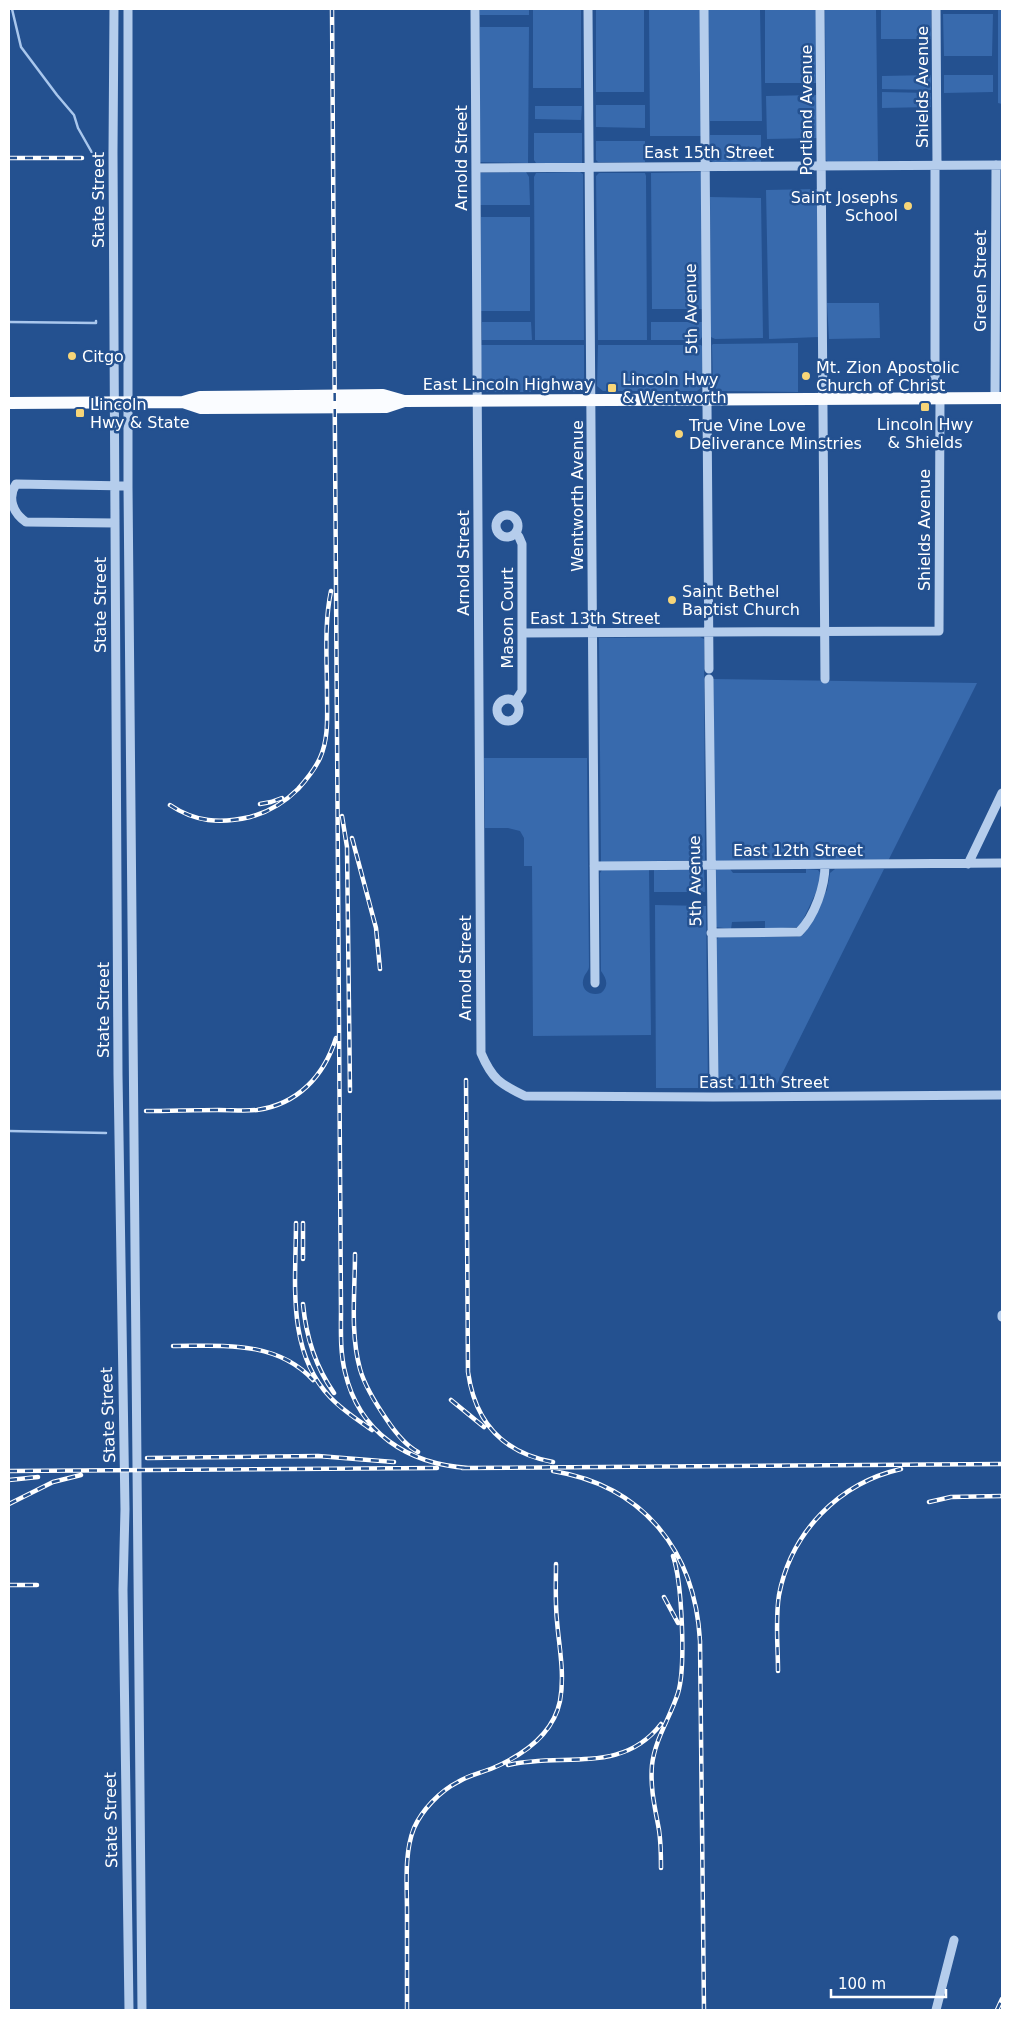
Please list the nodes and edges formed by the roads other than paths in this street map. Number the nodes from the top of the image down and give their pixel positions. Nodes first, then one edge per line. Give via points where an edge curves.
1 (114, 9) edge
2 (128, 9) edge
3 (475, 9) edge
4 (588, 9) edge
5 (704, 9) edge
6 (820, 9) edge
7 (936, 9) edge
8 (822, 166) junction
9 (936, 166) junction
10 (999, 166) edge
11 (588, 167) junction
12 (704, 167) junction
13 (476, 168) junction
14 (822, 398) junction
15 (937, 398) junction
16 (998, 398) edge
17 (707, 399) junction
18 (477, 400) junction
19 (591, 400) junction
20 (9, 402) edge
21 (114, 402) junction
22 (128, 402) junction
23 (114, 486) junction
24 (128, 486) junction
25 (115, 523) junction
26 (516, 533) dead end
27 (825, 631) junction
28 (709, 632) junction
29 (939, 632) joint
30 (522, 633) junction
31 (593, 633) junction
32 (709, 669) dead end
33 (709, 679) dead end
34 (825, 679) dead end
35 (515, 702) dead end
36 (1002, 793) edge
37 (968, 864) junction
38 (1002, 864) edge
39 (710, 865) junction
40 (825, 865) junction
41 (594, 866) junction
42 (711, 933) junction
43 (595, 984) dead end
44 (714, 1082) dead end
45 (1002, 1094) edge
46 (525, 1096) joint
47 (954, 1940) dead end
48 (129, 2010) edge
49 (142, 2010) edge
50 (936, 2010) edge

1 - 21 street, State Street
2 - 22 street, State Street
3 - 13 street, Arnold Street
4 - 11 street, Wentworth Avenue
5 - 12 street, 5th Avenue
6 - 8 street, Portland Avenue
7 - 9 street, Shields Avenue
8 - 9 street, East 15th Street
8 - 12 street, East 15th Street
8 - 14 street, Portland Avenue
9 - 10 street, East 15th Street
9 - 15 street, Shields Avenue
10 - 16 street, Green Street
11 - 12 street, East 15th Street
11 - 13 street, East 15th Street
11 - 19 street, Wentworth Avenue
12 - 17 street, 5th Avenue
13 - 18 street, Arnold Street
14 - 15 main road, East Lincoln Highway
14 - 17 main road, East Lincoln Highway
14 - 27 street, Portland Avenue
15 - 16 main road, East Lincoln Highway
15 - 29 street, Shields Avenue
17 - 19 main road, East Lincoln Highway
17 - 28 street, 5th Avenue
18 - 19 main road, East Lincoln Highway
18 - 22 main road, East Lincoln Highway via 404,401 383,395 200,397 183,402
18 - 46 street, Arnold Street via 481,1053 489,1072 505,1086
19 - 31 street, Wentworth Avenue
20 - 21 main road, East Lincoln Highway
21 - 22 main road, East Lincoln Highway
21 - 23 street, State Street
22 - 24 street, State Street
23 - 24 street
23 - 25 street, State Street
23 - 25 street via 16,484 13,508 26,522
24 - 49 street, State Street
25 - 48 street, State Street
26 - 30 street, Mason Court via 522,544
27 - 28 street, East 13th Street
27 - 29 street, East 13th Street
27 - 34 street, Portland Avenue
28 - 31 street, East 13th Street
28 - 32 street, 5th Avenue
30 - 31 street, East 13th Street
30 - 35 street, Mason Court via 522,691
31 - 41 street, Wentworth Avenue
33 - 39 street, 5th Avenue
36 - 37 street
37 - 38 street, East 12th Street
37 - 40 street, East 12th Street
39 - 40 street, East 12th Street
39 - 41 street, East 12th Street
39 - 42 street, 5th Avenue
40 - 42 street via 822,891 800,932
41 - 43 street, Wentworth Avenue
42 - 44 street, 5th Avenue
45 - 46 street, East 11th Street
47 - 50 street

